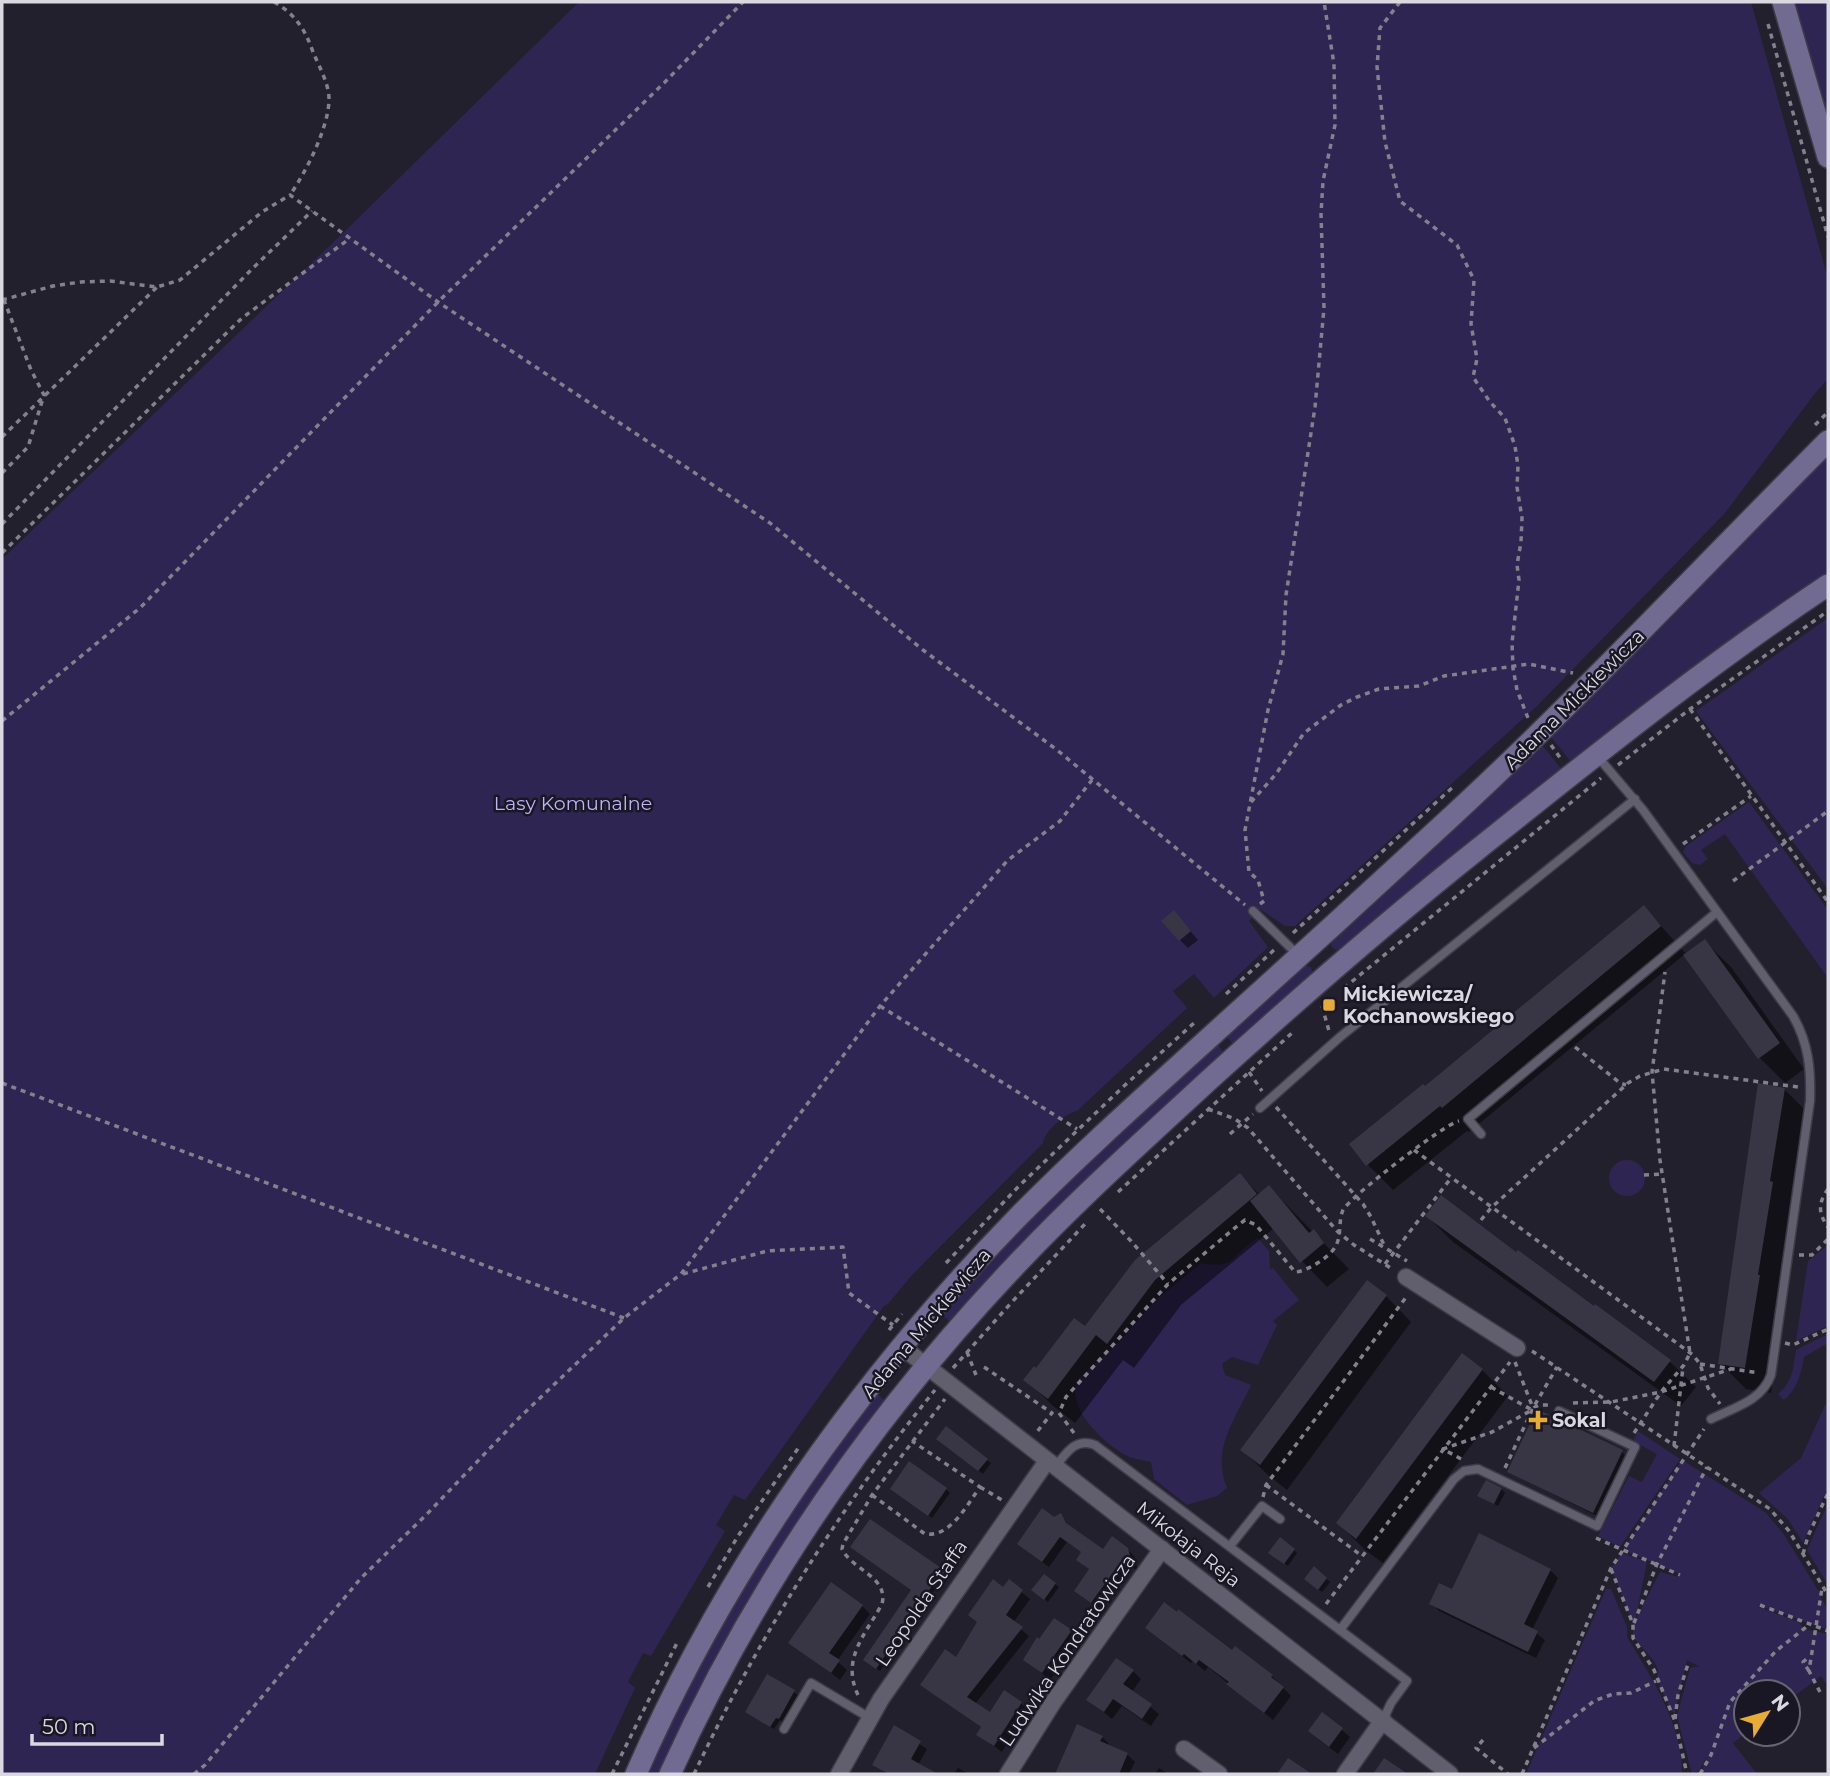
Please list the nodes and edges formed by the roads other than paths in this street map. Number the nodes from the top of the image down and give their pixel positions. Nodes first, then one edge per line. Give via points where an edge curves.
1 (1783, 2) edge
2 (1828, 157) edge
3 (1828, 441) edge
4 (1828, 585) edge
5 (1603, 763) junction
6 (1635, 799) junction
7 (1253, 911) road end
8 (1717, 912) junction
9 (1304, 951) junction
10 (1330, 970) junction
11 (1260, 1108) road end
12 (1481, 1134) dead end
13 (1411, 1280) road end
14 (902, 1347) junction
15 (1517, 1348) road end
16 (941, 1378) junction
17 (1559, 1411) dead end
18 (1711, 1419) road end
19 (1051, 1464) junction
20 (1280, 1520) dead end
21 (1230, 1546) junction
22 (1162, 1549) junction
23 (1340, 1630) junction
24 (872, 1715) junction
25 (1383, 1720) junction
26 (784, 1729) dead end
27 (1184, 1749) dead end
28 (636, 1774) edge
29 (670, 1774) edge
30 (839, 1774) edge
31 (1008, 1774) edge
32 (1219, 1774) edge
33 (1345, 1774) edge
34 (1450, 1774) edge

1 - 2 street
3 - 9 street, Adama Mickiewicza via 1542,733
4 - 5 street, Adama Mickiewicza via 1754,635
5 - 6 lane
5 - 10 street, Adama Mickiewicza
6 - 8 lane
6 - 11 lane via 1331,1044
7 - 9 lane
8 - 12 lane via 1468,1119
8 - 18 lane via 1799,1027 1810,1062 1811,1089 1771,1375 1756,1397
9 - 10 street
9 - 14 street, Adama Mickiewicza via 1058,1178 960,1279
10 - 16 street, Adama Mickiewicza via 1086,1194 1007,1275
13 - 15 street
14 - 16 street, Mikołaja Reja
14 - 28 street, Adama Mickiewicza via 757,1547 687,1669
16 - 19 street, Mikołaja Reja
16 - 29 street, Adama Mickiewicza via 849,1467 778,1572 722,1667
17 - 23 lane via 1635,1447 1597,1526 1478,1469 1469,1469 1454,1479
19 - 21 lane via 1081,1442 1095,1445
19 - 22 street, Mikołaja Reja
19 - 24 street, Leopolda Staffa via 1013,1507
20 - 21 lane via 1262,1506
21 - 23 lane
22 - 25 street, Mikołaja Reja
22 - 31 street, Ludwika Kondratowicza
23 - 25 lane via 1407,1681
24 - 26 lane via 811,1683
24 - 30 street, Leopolda Staffa
25 - 33 street
25 - 34 street, Mikołaja Reja
27 - 32 street

